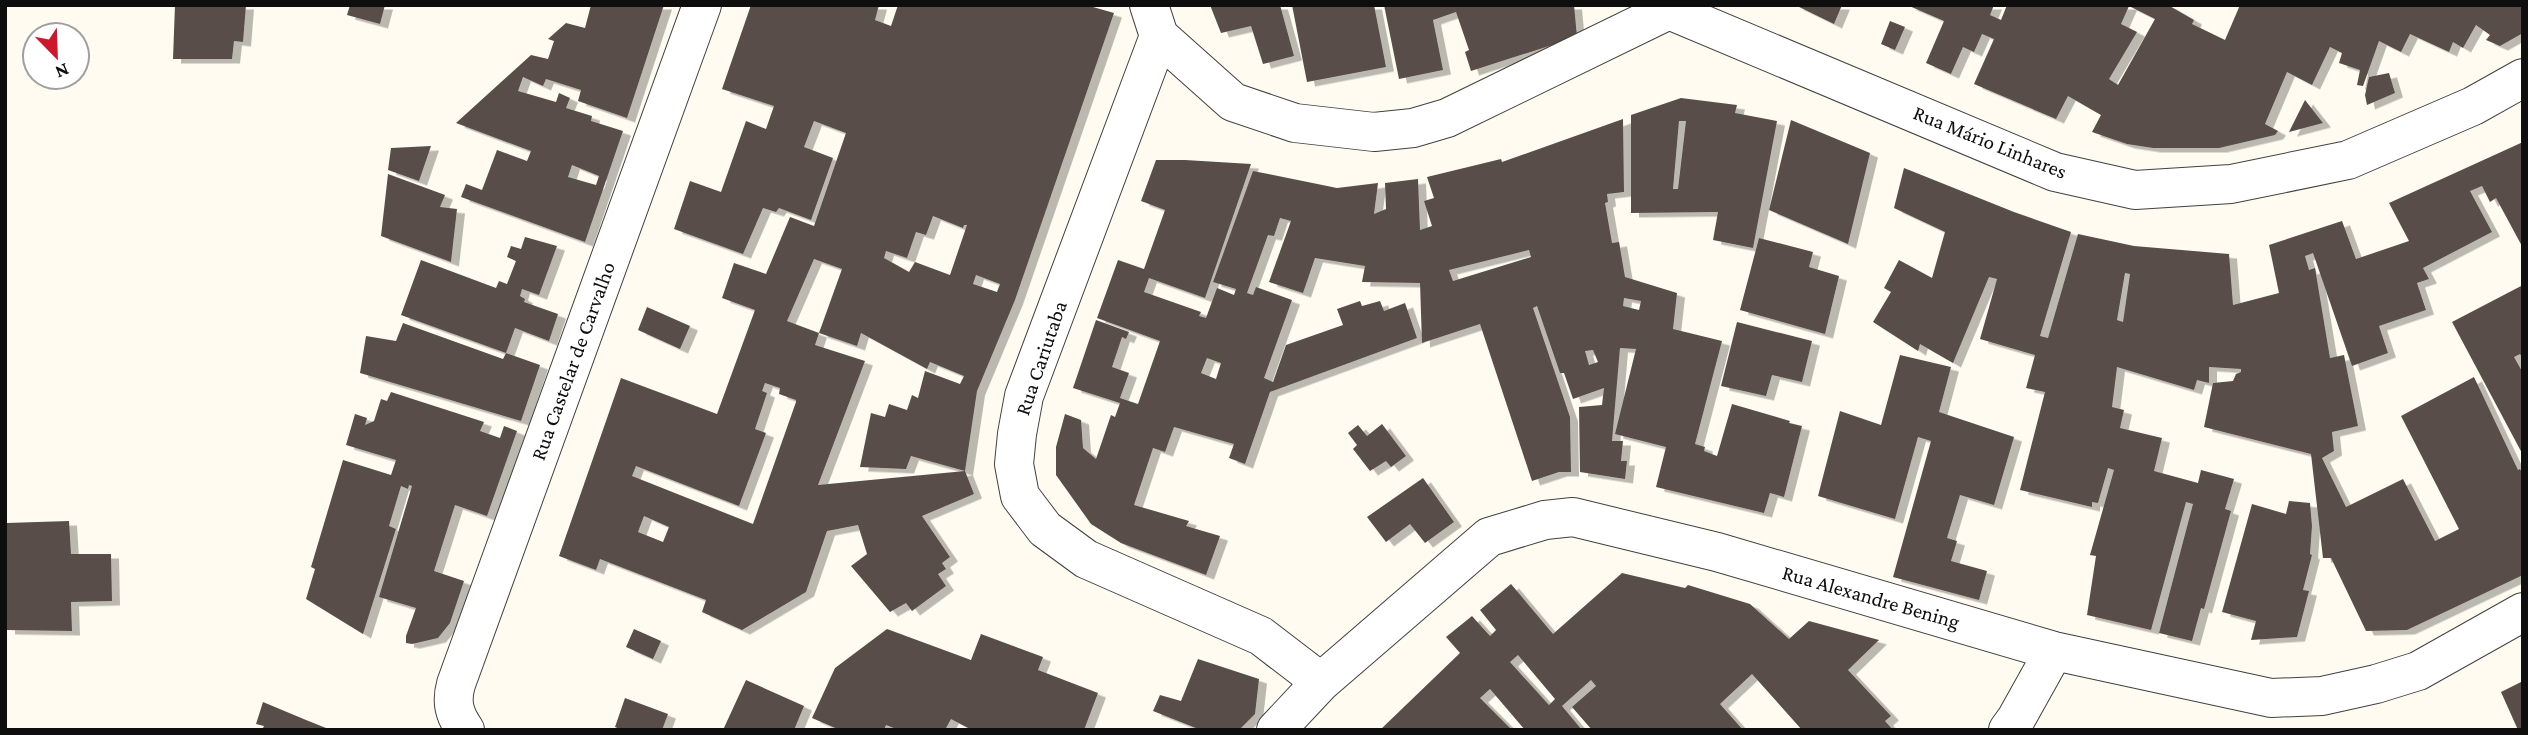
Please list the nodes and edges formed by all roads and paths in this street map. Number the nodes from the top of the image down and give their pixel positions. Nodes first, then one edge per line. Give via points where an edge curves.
1 (702, 5) edge
2 (1668, 8) edge
3 (1154, 21) edge
4 (2523, 78) edge
5 (2523, 612) edge
6 (2054, 651) junction
7 (1321, 682) junction
8 (461, 724) edge
9 (1276, 730) edge
10 (2008, 730) edge

1 - 8 street, Rua Castelar de Carvalho via 456,684 452,700
2 - 3 street via 1447,118 1374,132 1295,123 1233,102
2 - 4 street, Rua Mário Linhares via 2054,172 2135,190 2231,184 2348,160 2473,106
3 - 7 street, Rua Cariutaba via 1024,396 1014,464 1020,496 1045,529 1086,559 1261,636
5 - 6 street, Rua Alexandre Bening via 2418,671 2322,696 2270,698
6 - 7 street, Rua Alexandre Bening via 1717,552 1573,517 1534,522 1489,537
6 - 10 street
7 - 9 street, Rua Alexandre Bening

